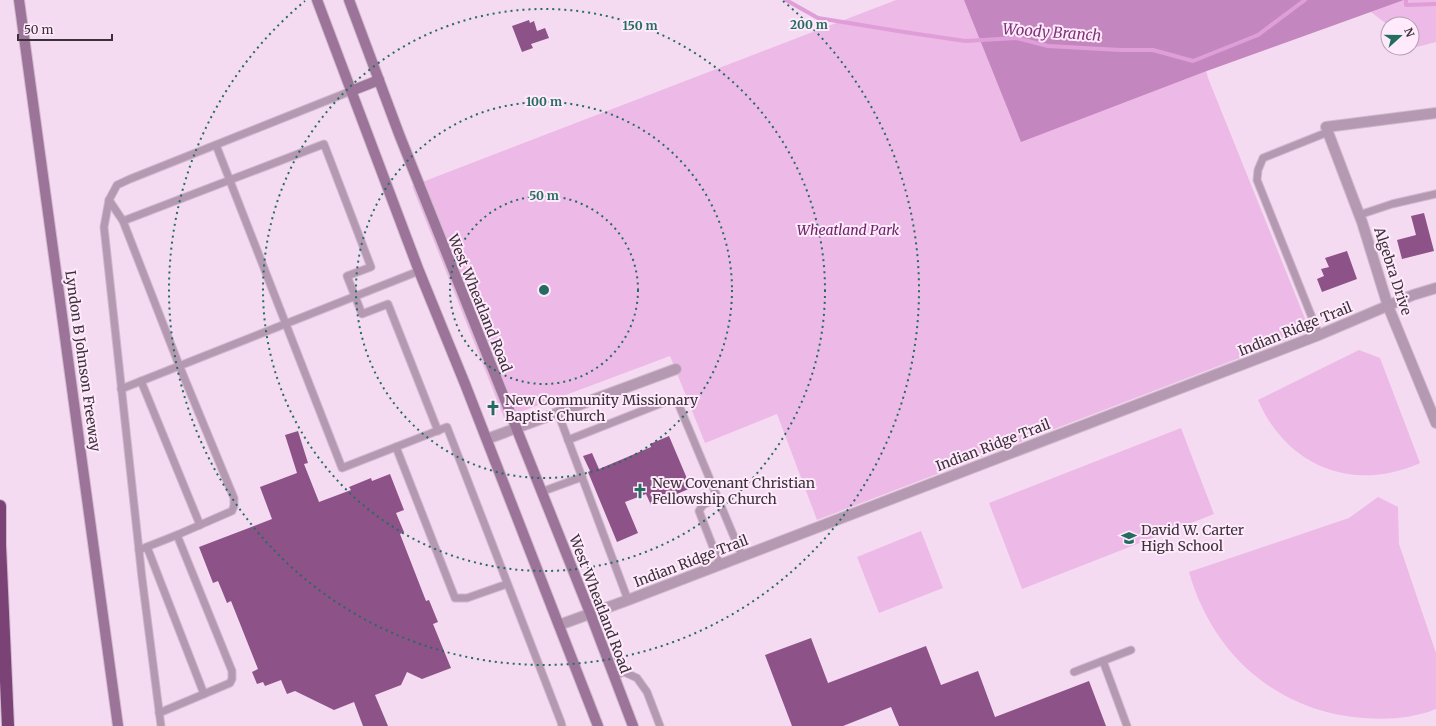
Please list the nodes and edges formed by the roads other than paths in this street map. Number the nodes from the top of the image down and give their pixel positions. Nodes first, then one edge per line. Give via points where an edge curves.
1 (19, 0) edge
2 (317, 0) edge
3 (349, 0) edge
4 (379, 80) junction
5 (351, 91) junction
6 (1436, 113) edge
7 (1327, 129) junction
8 (216, 145) junction
9 (230, 180) junction
10 (1436, 194) edge
11 (109, 200) junction
12 (1359, 215) junction
13 (123, 221) junction
14 (419, 270) junction
15 (1436, 288) edge
16 (355, 297) junction
17 (1388, 306) junction
18 (286, 324) junction
19 (1319, 336) junction
20 (179, 365) junction
21 (676, 369) dead end
22 (142, 381) junction
23 (121, 389) junction
24 (558, 413) junction
25 (1436, 423) edge
26 (515, 428) junction
27 (438, 431) junction
28 (487, 440) junction
29 (568, 440) junction
30 (396, 447) junction
31 (582, 477) junction
32 (541, 492) junction
33 (718, 498) junction
34 (0, 506) edge
35 (200, 525) junction
36 (177, 535) junction
37 (147, 547) junction
38 (139, 550) junction
39 (742, 556) junction
40 (720, 565) junction
41 (507, 584) junction
42 (628, 600) junction
43 (590, 613) junction
44 (559, 625) junction
45 (1131, 650) dead end
46 (1103, 661) junction
47 (1074, 672) dead end
48 (614, 676) junction
49 (204, 694) junction
50 (0, 705) edge
51 (159, 713) junction
52 (4, 726) edge
53 (8, 726) edge
54 (118, 726) edge
55 (161, 726) edge
56 (562, 726) edge
57 (598, 726) edge
58 (633, 726) edge
59 (660, 726) edge
60 (1127, 726) edge

1 - 54 main road, Lyndon B Johnson Freeway
2 - 5 main road
3 - 4 main road, West Wheatland Road
4 - 5 main road
4 - 26 main road, West Wheatland Road
5 - 8 lane
5 - 14 main road
6 - 7 street
7 - 12 street, Algebra Drive
7 - 19 lane via 1263,158 1257,180
8 - 9 lane
8 - 11 lane via 117,185
9 - 13 lane
9 - 16 lane via 324,144 371,267 347,276
9 - 18 lane
10 - 12 lane
11 - 13 lane
11 - 23 lane via 104,227
12 - 17 street, Algebra Drive
13 - 20 lane
14 - 16 lane
14 - 28 main road
15 - 17 street, Indian Ridge Trail
16 - 18 lane
16 - 27 lane via 362,314 388,304
17 - 19 street, Indian Ridge Trail
17 - 25 street, Algebra Drive
18 - 20 lane
18 - 30 lane via 342,468
19 - 39 street, Indian Ridge Trail
20 - 22 lane
20 - 35 lane via 234,498 232,511
21 - 24 street
22 - 23 lane
22 - 35 lane
23 - 38 lane
24 - 26 street
24 - 29 lane
26 - 28 street
26 - 32 main road, West Wheatland Road
27 - 30 lane
27 - 41 lane via 447,427
28 - 44 main road
29 - 31 lane
29 - 33 lane via 674,400 678,403
30 - 41 lane via 455,598 467,598
31 - 32 lane
31 - 42 lane
32 - 43 main road, West Wheatland Road
33 - 39 lane
33 - 40 lane via 699,511
34 - 53 highway
35 - 36 lane
36 - 37 lane
36 - 49 lane via 232,672 230,683
37 - 38 lane
37 - 49 lane
38 - 51 lane
39 - 40 street, Indian Ridge Trail
40 - 42 street, Indian Ridge Trail
41 - 56 lane
42 - 43 street, Indian Ridge Trail
43 - 44 street, Indian Ridge Trail
43 - 48 main road, West Wheatland Road
44 - 57 main road
45 - 46 lane
46 - 47 lane
46 - 60 lane
48 - 58 main road, West Wheatland Road
48 - 59 lane via 624,672 637,678 647,692
49 - 51 lane
50 - 52 highway
51 - 55 lane

